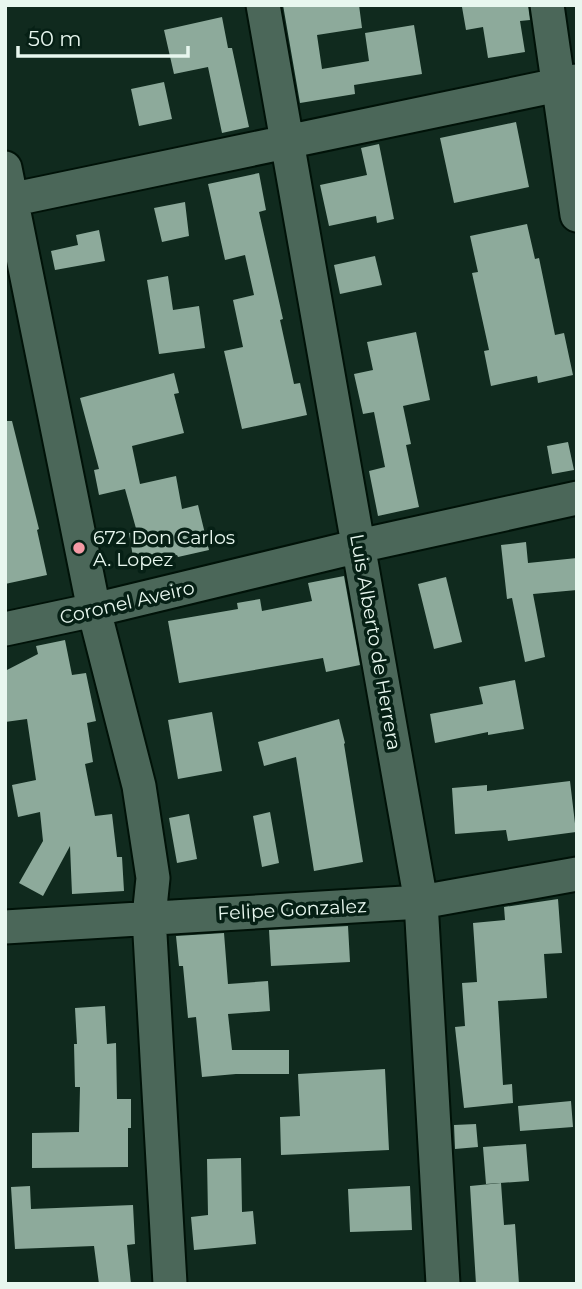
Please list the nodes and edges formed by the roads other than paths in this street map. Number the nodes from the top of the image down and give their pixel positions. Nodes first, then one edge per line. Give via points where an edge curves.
1 (263, 5) edge
2 (547, 5) edge
3 (568, 82) edge
4 (287, 143) junction
5 (7, 189) edge
6 (577, 215) edge
7 (577, 498) edge
8 (359, 546) junction
9 (94, 610) junction
10 (5, 629) edge
11 (577, 874) edge
12 (421, 902) junction
13 (149, 917) junction
14 (5, 927) edge
15 (170, 1284) edge
16 (443, 1284) edge

1 - 4 street, Luis Alberto de Herrera
2 - 3 street
3 - 4 street
3 - 6 street
4 - 5 street
4 - 8 street, Luis Alberto de Herrera
5 - 9 street
7 - 8 street, Coronel Aveiro
8 - 9 street, Coronel Aveiro
8 - 12 street, Luis Alberto de Herrera
9 - 10 street, Coronel Aveiro
9 - 13 street via 139,786 153,878
11 - 12 street, Felipe Gonzalez
12 - 13 street, Felipe Gonzalez
12 - 16 street, Luis Alberto de Herrera
13 - 14 street, Felipe Gonzalez
13 - 15 street

